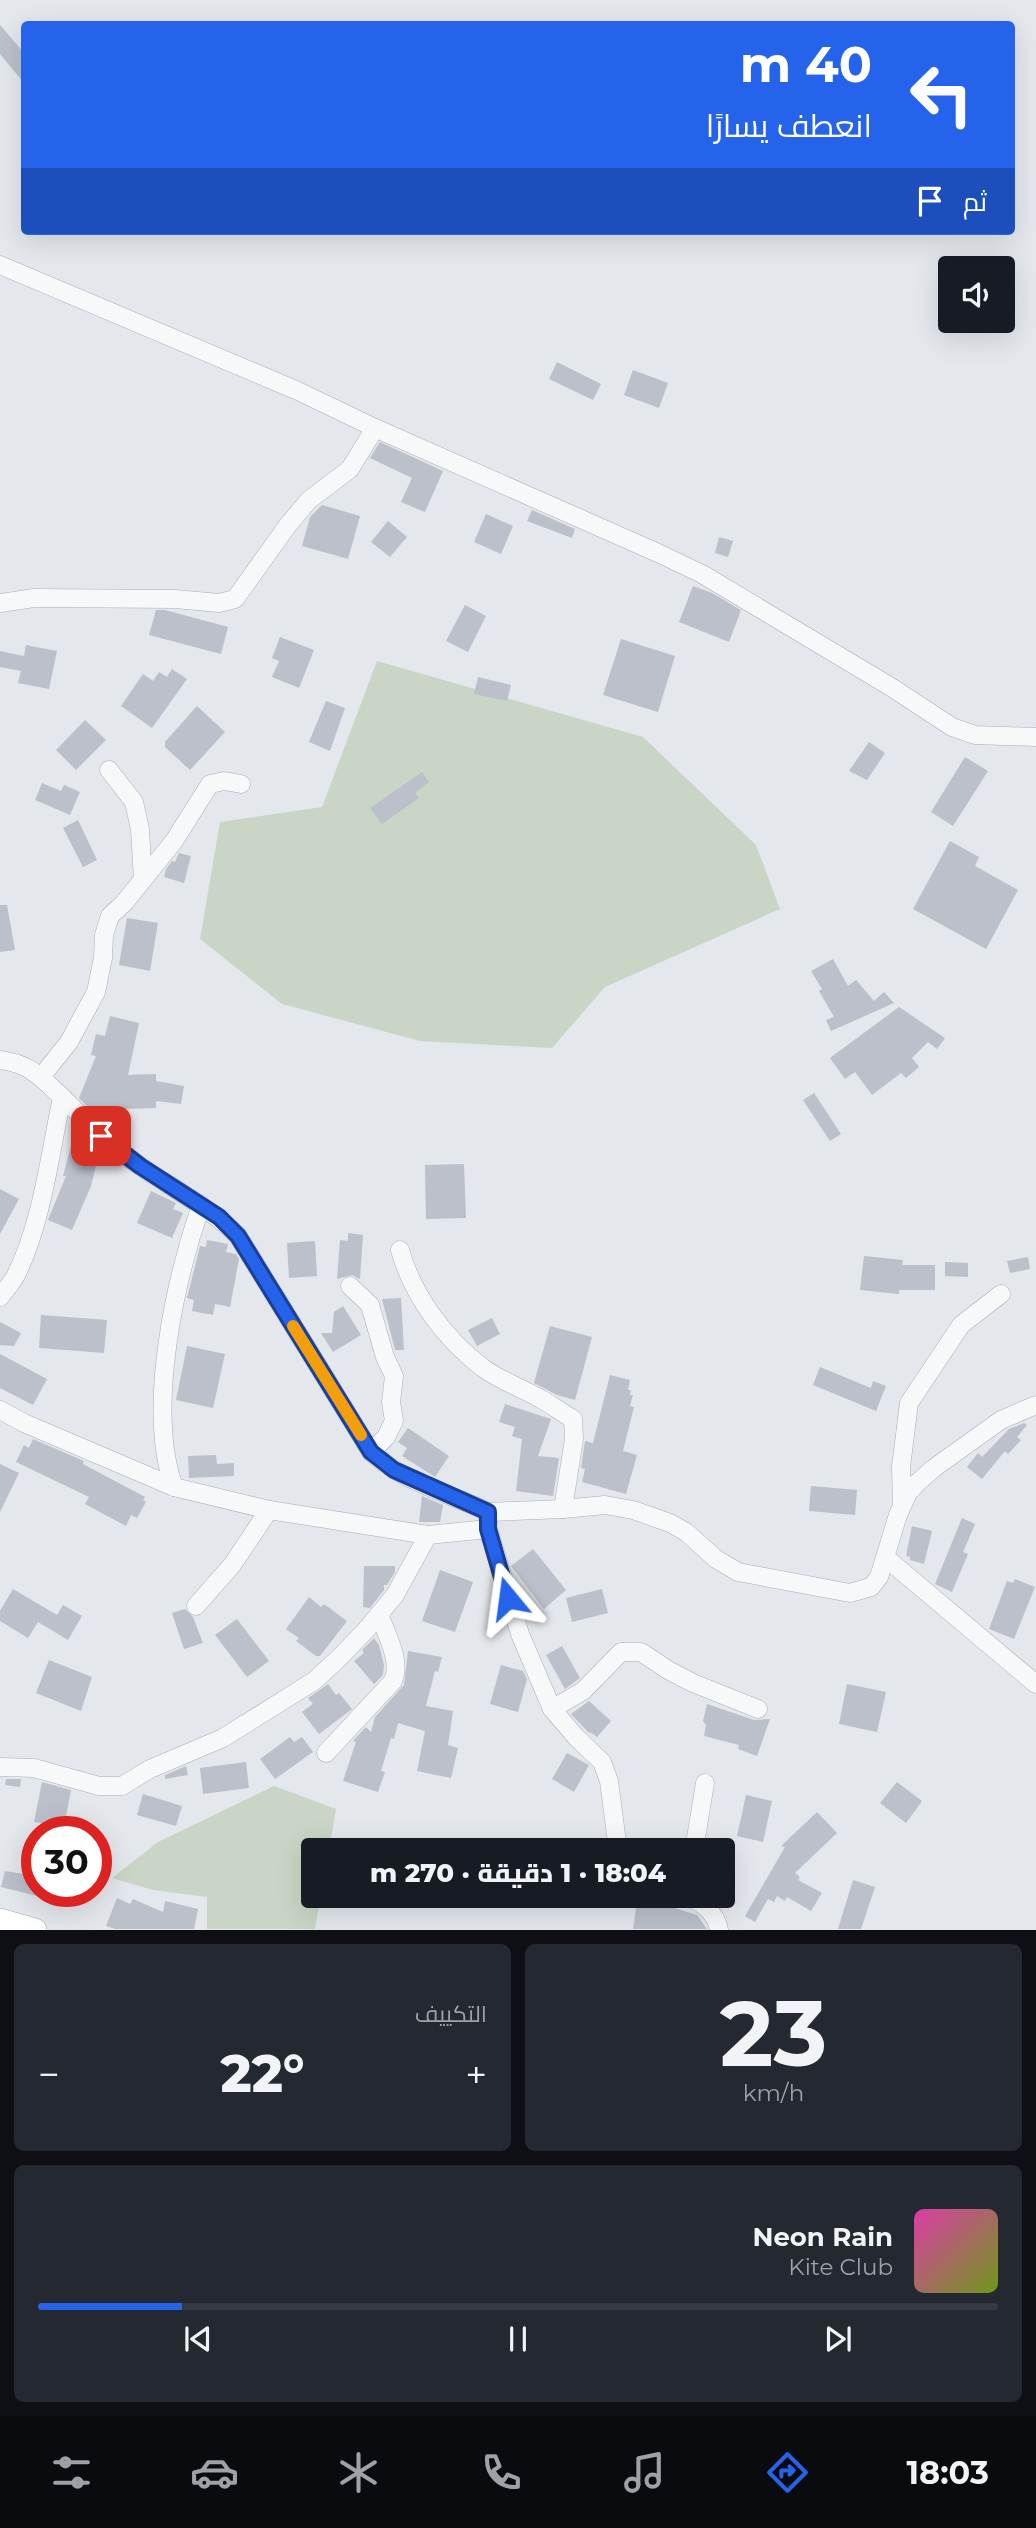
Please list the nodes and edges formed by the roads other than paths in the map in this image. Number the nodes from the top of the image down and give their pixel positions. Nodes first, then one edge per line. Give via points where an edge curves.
1 (0, 265) edge
2 (375, 428) junction
3 (0, 603) edge
4 (1036, 737) edge
5 (110, 770) dead end
6 (242, 784) dead end
7 (143, 880) junction
8 (0, 1060) edge
9 (41, 1077) junction
10 (62, 1097) junction
11 (201, 1205) junction
12 (400, 1250) dead end
13 (350, 1286) dead end
14 (1001, 1294) dead end
15 (0, 1297) edge
16 (1036, 1405) edge
17 (0, 1410) edge
18 (371, 1452) junction
19 (174, 1487) junction
20 (902, 1505) junction
21 (269, 1510) junction
22 (564, 1510) junction
23 (488, 1520) junction
24 (428, 1535) junction
25 (886, 1558) junction
26 (196, 1606) dead end
27 (379, 1614) junction
28 (1036, 1684) edge
29 (552, 1709) junction
30 (758, 1709) dead end
31 (326, 1753) dead end
32 (0, 1767) edge
33 (705, 1783) dead end
34 (616, 1838) edge
35 (696, 1838) edge
36 (707, 1908) edge
37 (0, 1920) edge
38 (35, 1930) edge
39 (719, 1930) edge

1 - 2 street
2 - 3 street via 350,470 309,500 235,599 219,603 34,598
2 - 4 street via 702,575 952,727 975,735
5 - 7 street via 134,802
6 - 7 street via 210,784
7 - 9 street via 106,924 96,992 69,1042
8 - 9 street via 16,1062
9 - 10 street
10 - 11 street via 140,1166
10 - 15 street via 28,1242 15,1276
11 - 18 street via 238,1236
11 - 19 street via 187,1246 165,1362 162,1399 168,1471
12 - 22 street via 424,1306 443,1329 483,1367 573,1419
13 - 18 street via 370,1305 394,1376 394,1421
14 - 20 street via 961,1325 909,1403 901,1467
16 - 20 street via 1001,1420 934,1468
17 - 19 street
18 - 23 street via 394,1470
19 - 21 street
20 - 25 street
21 - 24 street
21 - 26 street via 232,1565
22 - 23 street
22 - 25 street via 605,1505 633,1510 686,1532 738,1572 836,1591 850,1593 871,1587
23 - 24 street
23 - 29 street via 520,1634
24 - 27 street via 395,1595
25 - 28 street
27 - 31 street via 395,1660 393,1681
27 - 32 street via 314,1681 282,1703 223,1738 122,1786 99,1786 34,1768
29 - 30 street via 583,1691 621,1652 641,1652 693,1683
29 - 34 street via 602,1762
33 - 35 street
36 - 39 street
37 - 38 main road

